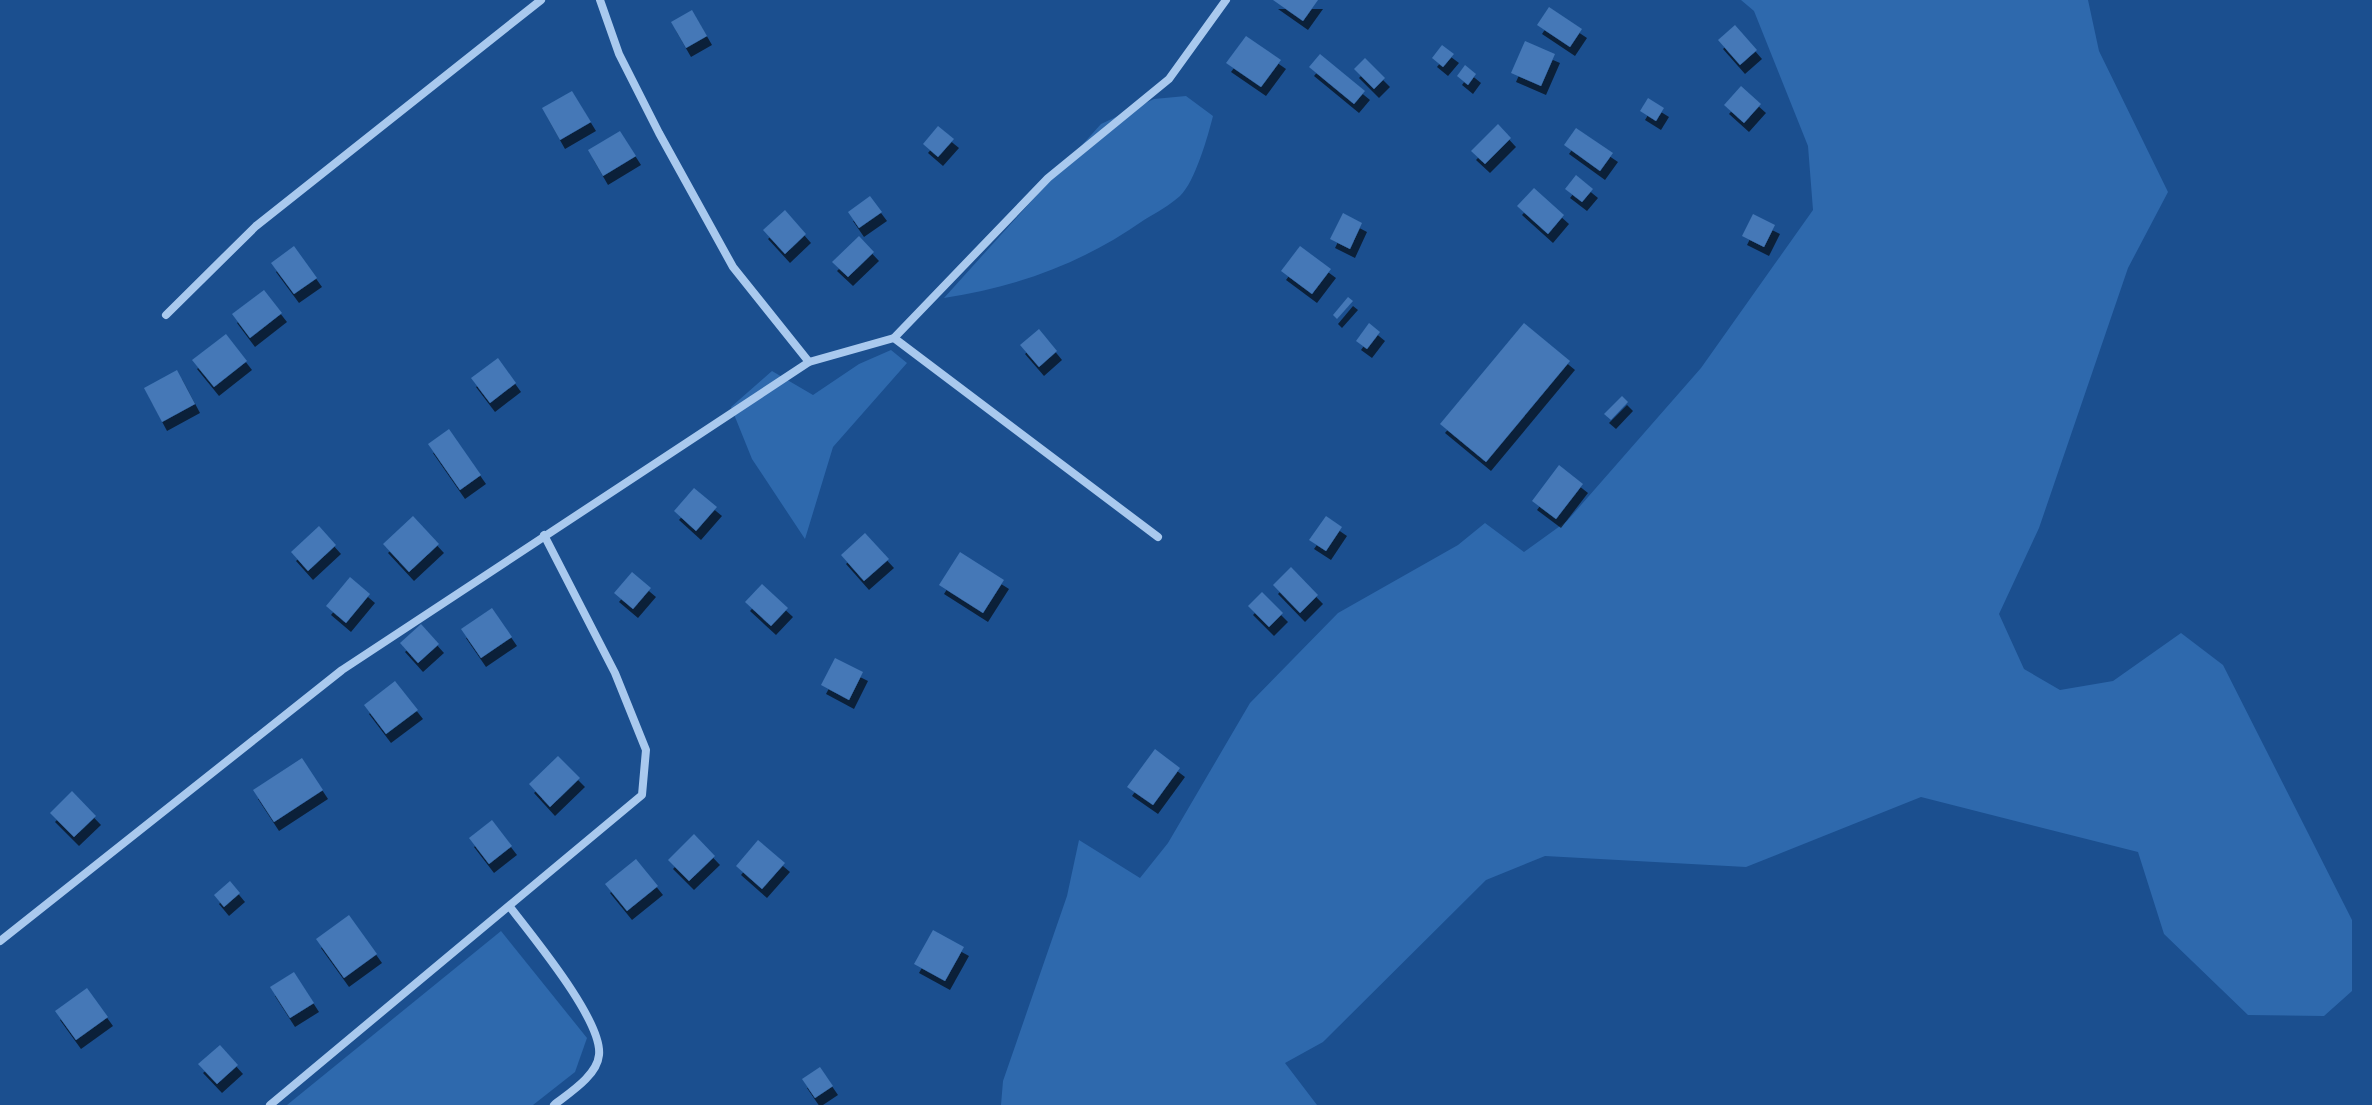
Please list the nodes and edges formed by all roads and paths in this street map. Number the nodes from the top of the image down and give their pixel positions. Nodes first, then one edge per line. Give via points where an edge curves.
1 (541, 0) edge
2 (600, 0) edge
3 (1226, 0) edge
4 (166, 315) dead end
5 (894, 338) junction
6 (809, 362) junction
7 (544, 535) junction
8 (1158, 537) dead end
9 (510, 907) junction
10 (0, 941) edge
11 (270, 1105) edge
12 (554, 1105) edge

1 - 4 street via 256,226
2 - 6 street via 619,54 733,267
3 - 5 street via 1169,79 1048,178
5 - 6 street
5 - 8 street
6 - 7 street
7 - 9 street via 615,673 646,750 642,795
7 - 10 street via 342,670
9 - 11 street
9 - 12 street via 570,988 598,1037 600,1058 587,1078

